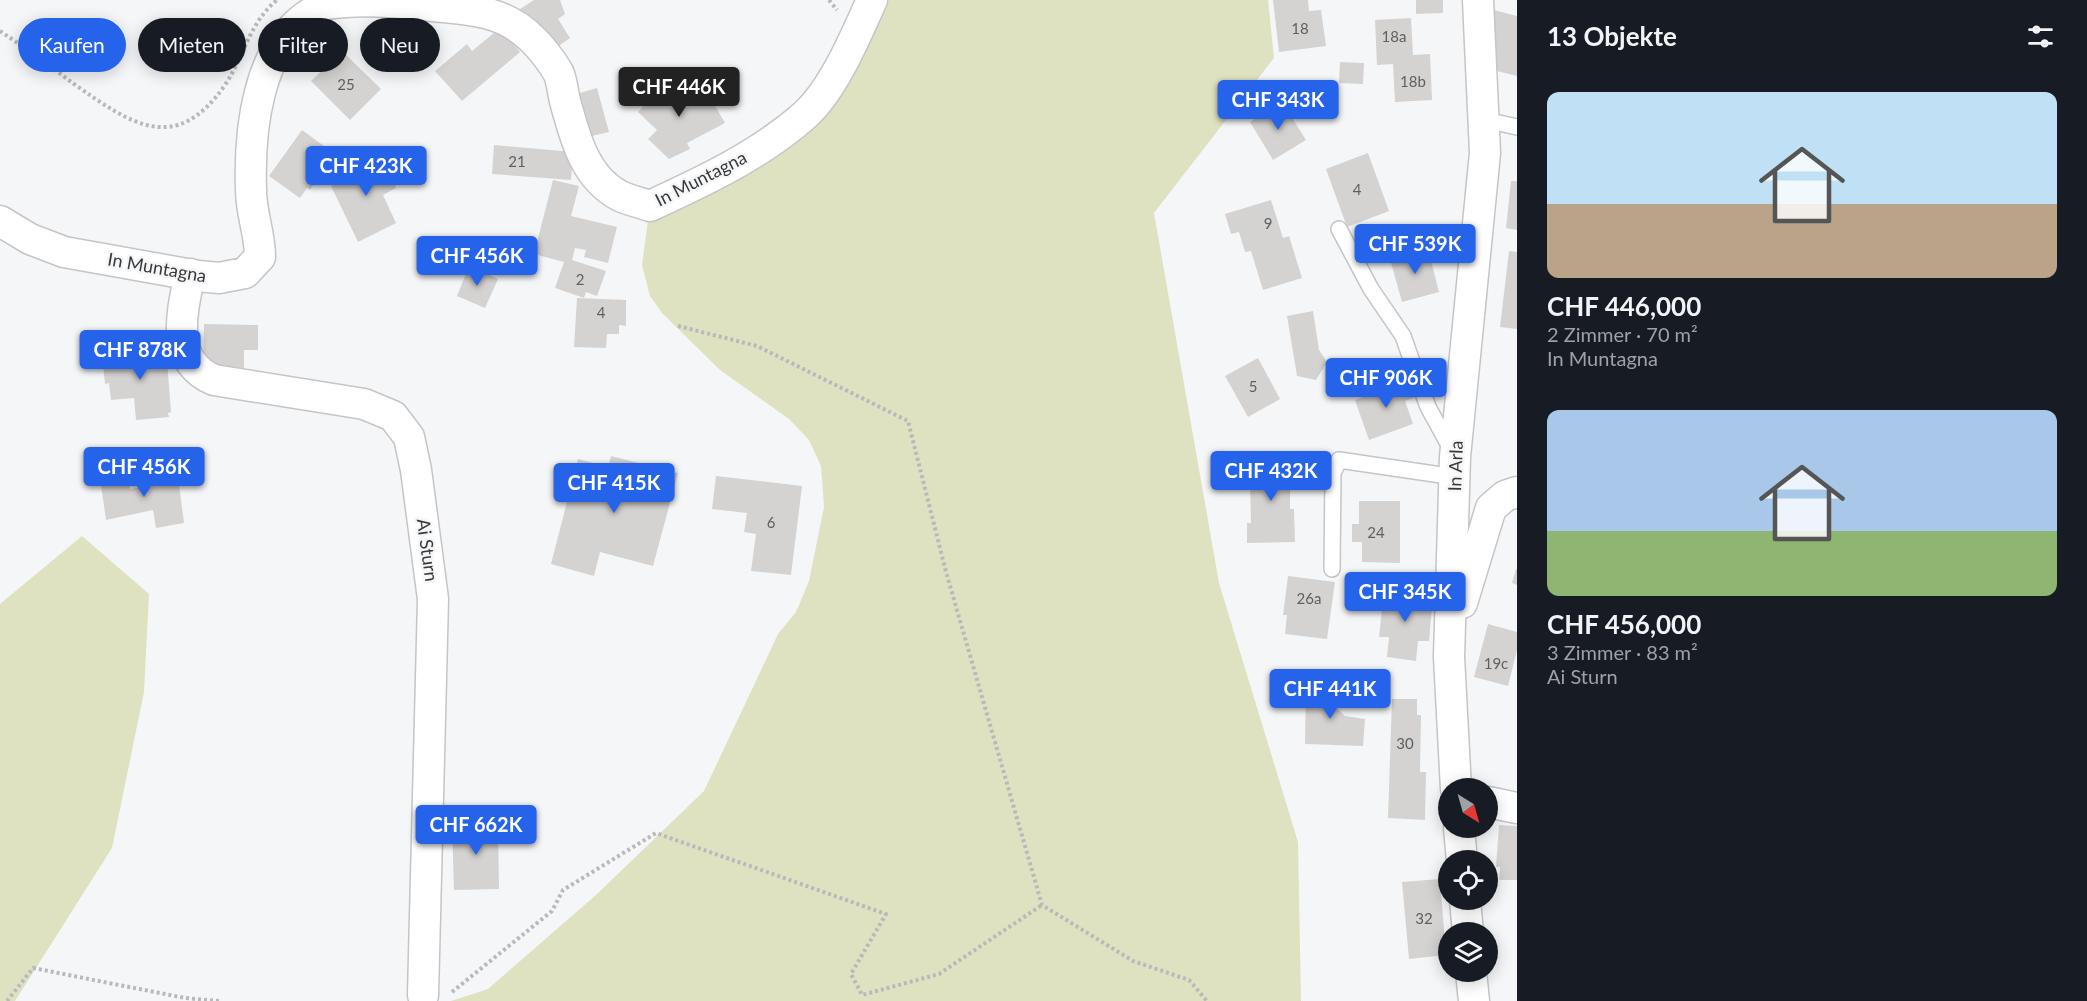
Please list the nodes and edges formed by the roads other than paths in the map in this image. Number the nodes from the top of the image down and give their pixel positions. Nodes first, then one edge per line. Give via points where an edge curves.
1 (872, 0) edge
2 (1478, 0) edge
3 (1485, 120) junction
4 (1517, 127) edge
5 (0, 221) edge
6 (1339, 229) dead end
7 (190, 274) junction
8 (1455, 467) junction
9 (1517, 492) edge
10 (1332, 569) dead end
11 (1452, 621) junction
12 (1455, 778) edge
13 (1498, 804) edge
14 (1517, 808) edge
15 (1472, 982) edge
16 (423, 995) road end
17 (1474, 1001) edge

1 - 7 street, In Muntagna via 830,81 806,114 742,159 650,206 620,195 599,180 585,163 559,75 533,39 515,23 497,15 391,1 325,4 296,22 265,75 251,152 251,193 260,257 245,273 219,278
2 - 3 street, In Arla
3 - 4 lane
3 - 8 street, In Arla via 1483,197
5 - 7 street, In Muntagna via 30,239 64,252
6 - 8 lane via 1402,336
7 - 16 street, Ai Sturn via 181,333 187,355 199,374 214,380 364,404 393,416 409,437 433,599
8 - 10 lane via 1339,460 1333,473
8 - 11 street, In Arla
9 - 11 street via 1491,508 1470,582
11 - 12 street, In Arla via 1449,657
13 - 14 street
15 - 17 street

